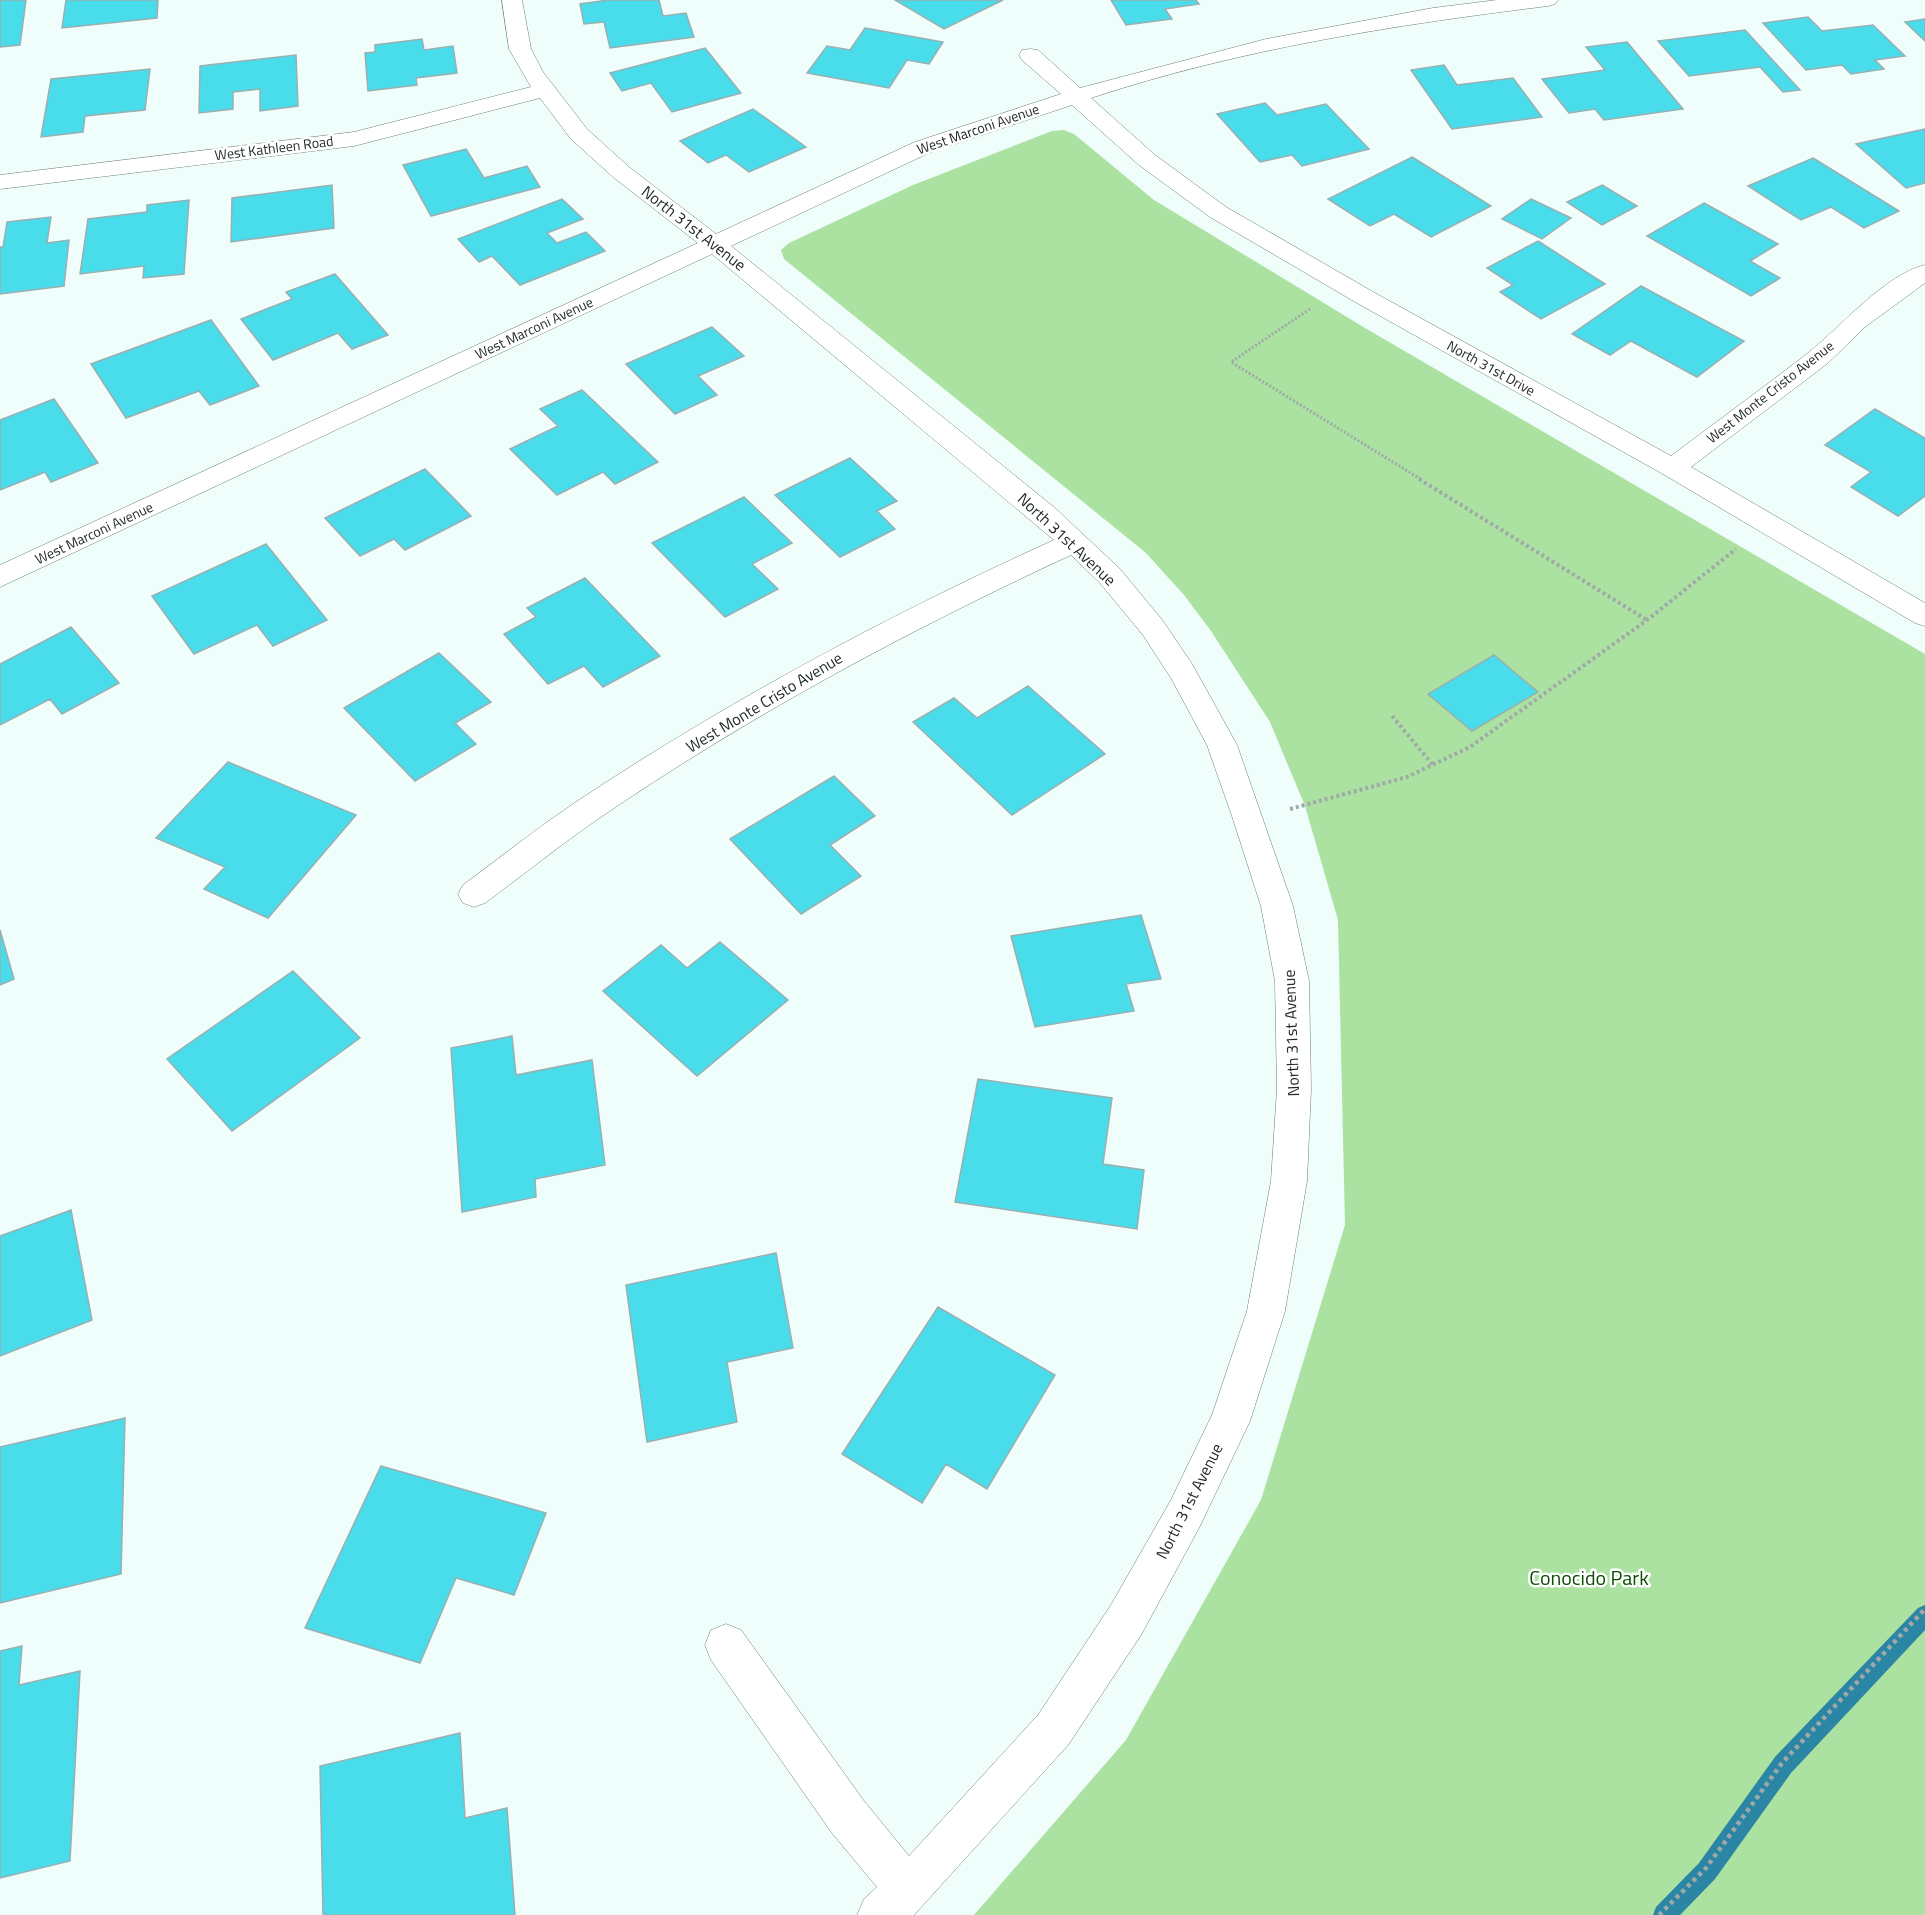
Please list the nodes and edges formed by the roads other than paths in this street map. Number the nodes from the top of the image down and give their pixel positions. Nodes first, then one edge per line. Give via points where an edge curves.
1 (512, 0) edge
2 (1548, 0) edge
3 (1030, 55) dead end
4 (544, 90) junction
5 (1076, 95) junction
6 (0, 182) edge
7 (715, 244) junction
8 (1925, 272) edge
9 (1672, 468) junction
10 (1074, 542) junction
11 (0, 577) edge
12 (1925, 616) edge
13 (474, 894) dead end
14 (726, 1645) dead end
15 (894, 1902) edge

1 - 4 street, North 31st Avenue via 520,49
2 - 5 street, West Marconi Avenue via 1433,14 1266,45
3 - 5 street
4 - 6 street, West Kathleen Road via 354,139
4 - 7 street, North 31st Avenue via 579,134 604,157
5 - 7 street, West Marconi Avenue via 923,147
5 - 9 street, North 31st Drive via 1147,160 1210,207
7 - 10 street, North 31st Avenue
7 - 11 street, West Marconi Avenue
8 - 9 street, West Monte Cristo Avenue
9 - 12 street, North 31st Drive
10 - 13 street, West Monte Cristo Avenue via 882,634 788,686 601,801
10 - 15 street, North 31st Avenue via 1110,576 1153,628 1182,672 1222,745 1248,816 1277,906 1292,981 1294,1089 1289,1181 1266,1311 1230,1421 1185,1514 1126,1620 1053,1730
14 - 15 street, North 31st Avenue via 848,1817

